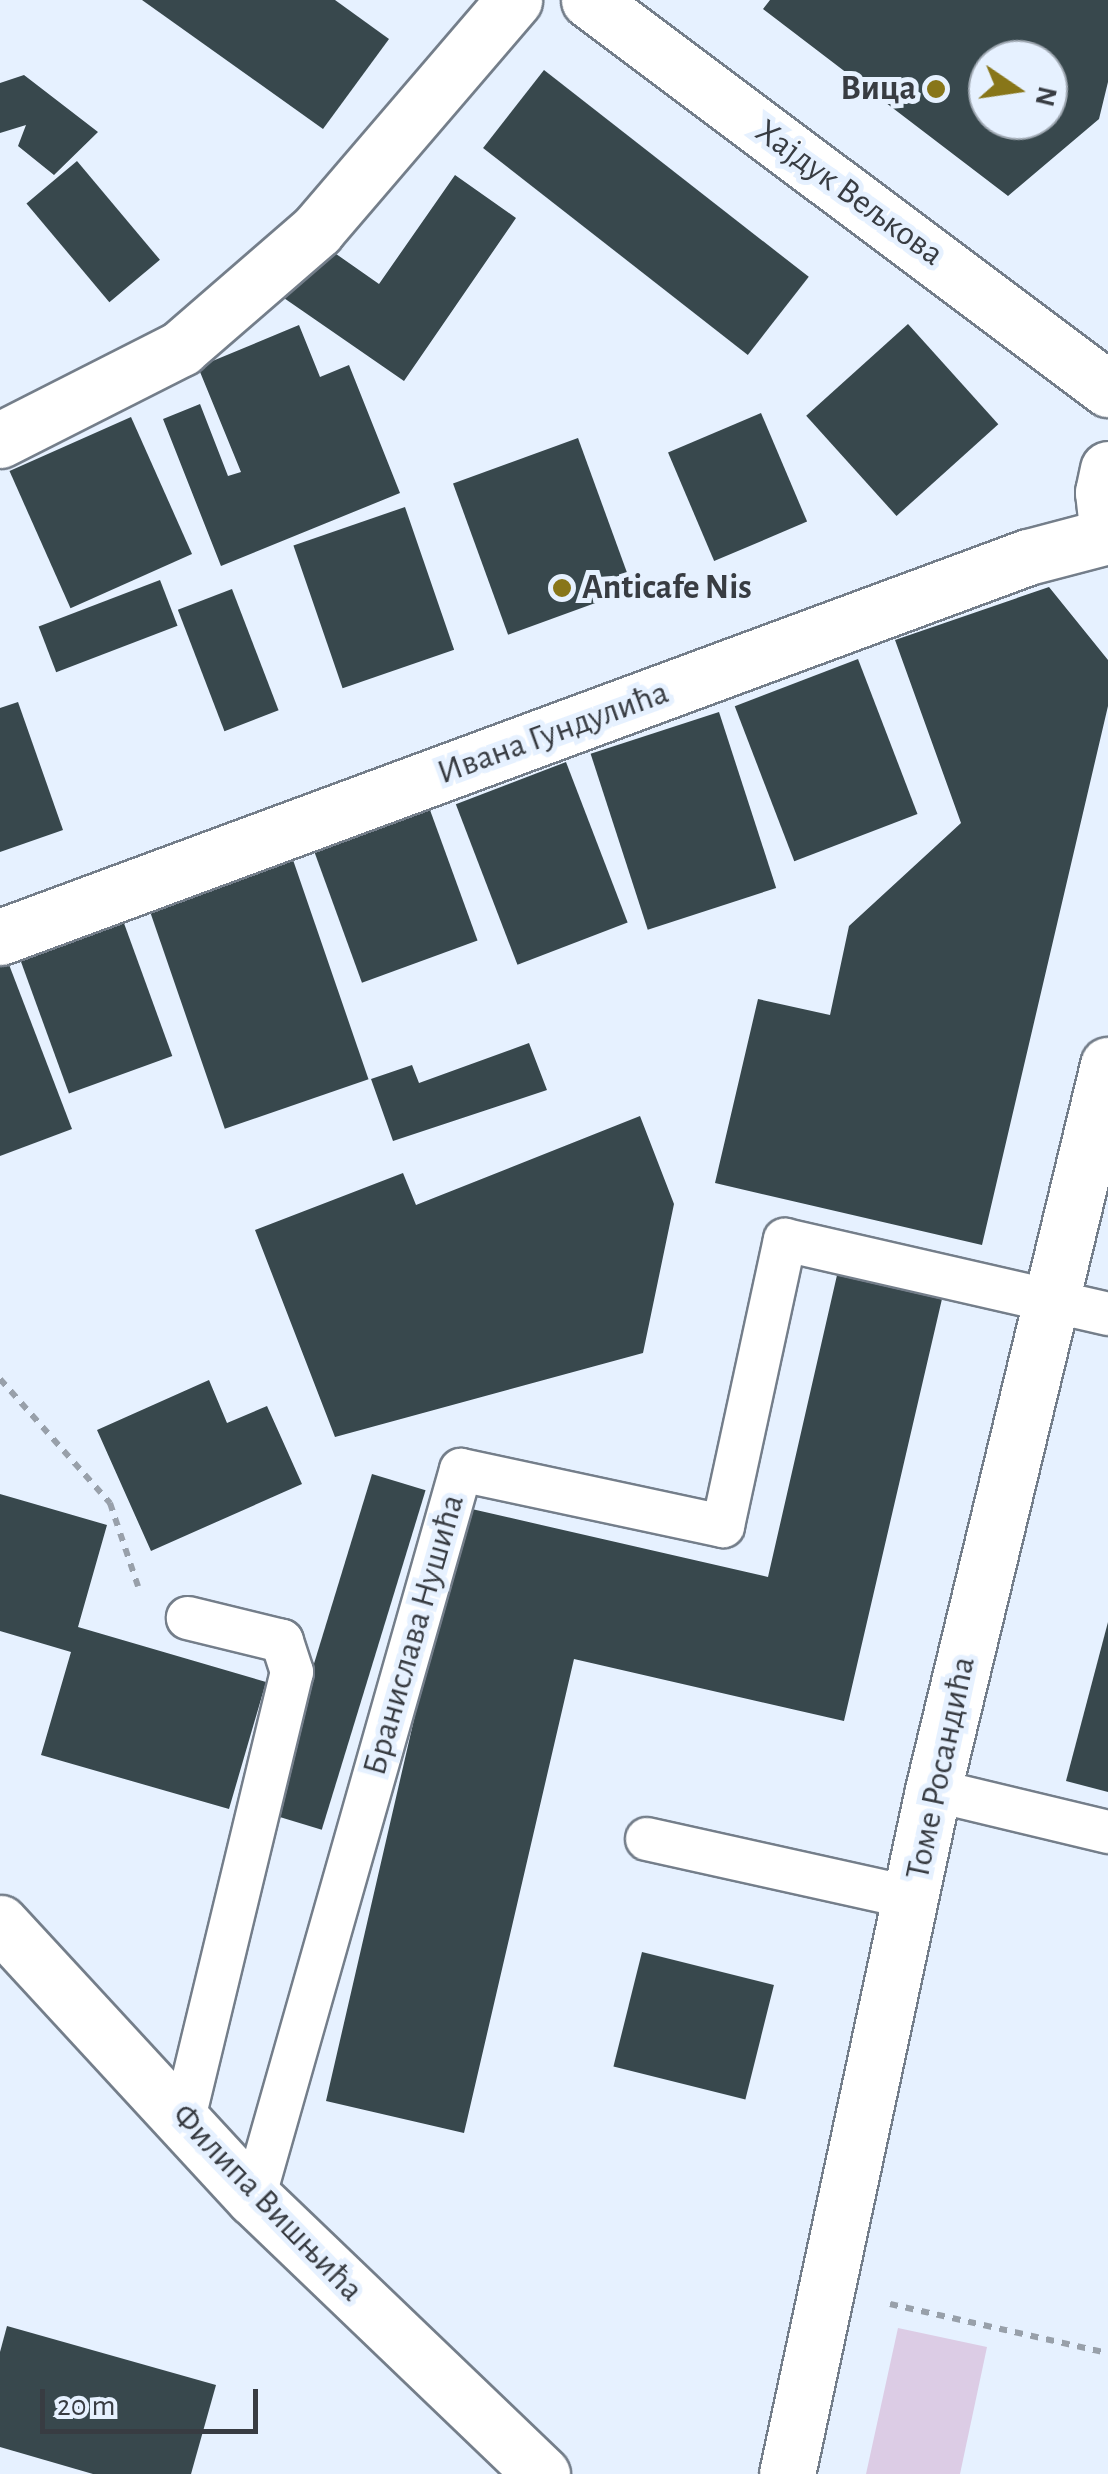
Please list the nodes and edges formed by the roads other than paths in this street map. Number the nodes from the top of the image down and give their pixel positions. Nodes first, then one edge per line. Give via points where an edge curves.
1 (514, 0) edge
2 (589, 0) edge
3 (1108, 388) edge
4 (0, 440) edge
5 (1108, 469) edge
6 (1108, 536) edge
7 (0, 937) edge
8 (1108, 1065) edge
9 (1050, 1300) junction
10 (1108, 1314) edge
11 (188, 1618) road end
12 (933, 1790) junction
13 (1108, 1832) edge
14 (647, 1839) dead end
15 (913, 1898) junction
16 (0, 1923) edge
17 (184, 2118) junction
18 (254, 2198) junction
19 (542, 2474) edge
20 (786, 2474) edge

1 - 4 street via 317,230 182,348
2 - 3 street, Хајдук Вељкова
5 - 6 street
6 - 7 street, Ивана Гундулића via 1028,557
8 - 9 street, Томе Росандића
9 - 10 lane
9 - 12 street, Томе Росандића
9 - 18 lane, Бранислава Нушића via 785,1240 723,1526 460,1470
11 - 17 lane via 282,1641 292,1672
12 - 13 lane
12 - 15 street, Томе Росандића
14 - 15 lane
15 - 20 street, Томе Росандића
16 - 17 street, Филипа Вишњића
17 - 18 street, Филипа Вишњића
18 - 19 street, Филипа Вишњића

